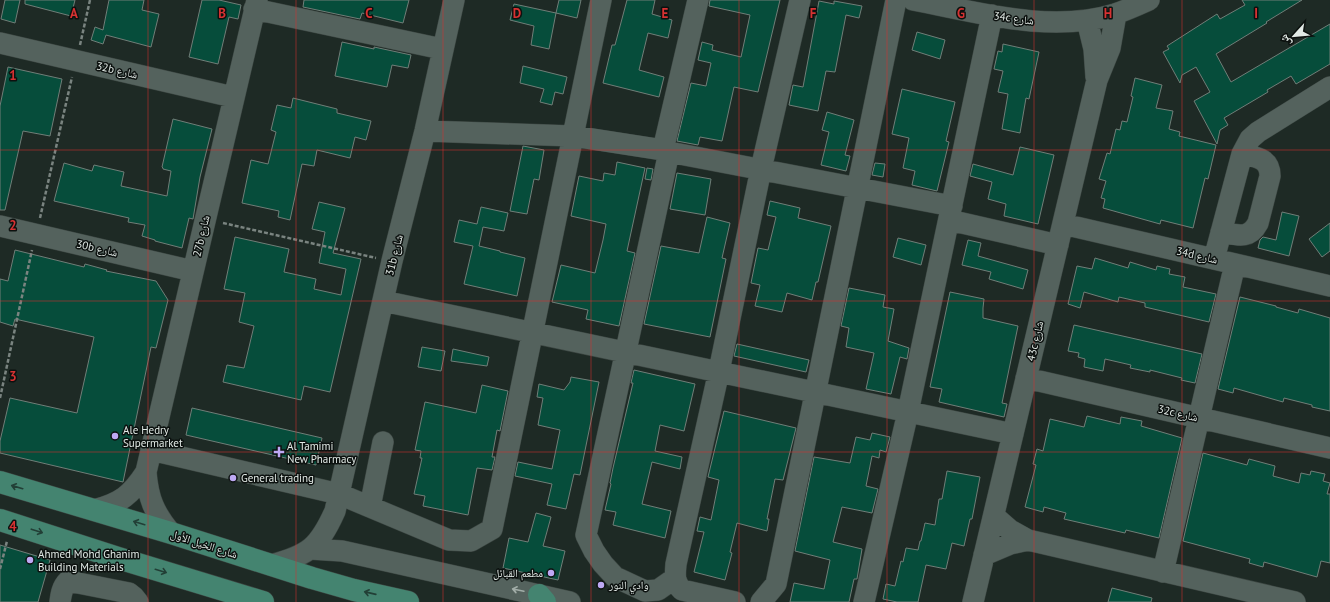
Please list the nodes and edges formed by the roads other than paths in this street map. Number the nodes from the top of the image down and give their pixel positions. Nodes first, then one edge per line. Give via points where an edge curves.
1 (454, 0) edge
2 (601, 0) edge
3 (698, 0) edge
4 (800, 0) edge
5 (896, 0) edge
6 (913, 0) edge
7 (1149, 0) edge
8 (255, 4) edge
9 (1116, 14) junction
10 (992, 15) junction
11 (1087, 20) junction
12 (0, 43) edge
13 (442, 49) junction
14 (1097, 80) junction
15 (1330, 87) edge
16 (233, 97) junction
17 (425, 130) junction
18 (573, 136) junction
19 (666, 151) junction
20 (1242, 154) junction
21 (761, 169) junction
22 (858, 188) junction
23 (950, 213) junction
24 (1063, 224) junction
25 (0, 226) edge
26 (1221, 232) junction
27 (1058, 245) junction
28 (1214, 258) junction
29 (1235, 264) junction
30 (193, 271) junction
31 (1330, 286) edge
32 (383, 301) junction
33 (532, 332) junction
34 (626, 352) junction
35 (719, 372) junction
36 (1026, 378) junction
37 (815, 392) junction
38 (908, 412) junction
39 (1199, 418) junction
40 (1013, 434) junction
41 (383, 442) dead end
42 (1330, 448) edge
43 (151, 450) junction
44 (146, 472) junction
45 (0, 482) edge
46 (337, 502) junction
47 (370, 507) junction
48 (94, 510) junction
49 (994, 516) junction
50 (6, 522) edge
51 (171, 533) junction
52 (1028, 540) junction
53 (310, 550) junction
54 (353, 554) junction
55 (984, 555) junction
56 (271, 565) junction
57 (1163, 572) junction
58 (675, 578) junction
59 (222, 596) edge
60 (542, 598) edge
61 (60, 602) edge
62 (138, 602) edge
63 (263, 602) edge
64 (408, 602) edge
65 (570, 602) edge
66 (735, 602) edge
67 (761, 602) edge
68 (864, 602) edge
69 (973, 602) edge
70 (1295, 602) edge

1 - 13 street, 31b شارع
2 - 18 street
3 - 19 street
4 - 21 street
5 - 22 street
6 - 10 street, 34c شارع
7 - 9 street
8 - 13 street
8 - 16 street, 27b شارع
9 - 11 street, 34c شارع
9 - 14 street, 43c شارع via 1110,48
10 - 11 street, 34c شارع via 1056,22
10 - 23 street
11 - 14 street, 43c شارع via 1094,49
12 - 16 street, 32b شارع
13 - 17 street, 31b شارع
14 - 24 street, 43c شارع
15 - 20 street via 1258,132 1250,139
16 - 30 street, 27b شارع
17 - 18 street
17 - 32 street, 31b شارع
18 - 19 street
18 - 33 street
19 - 21 street
19 - 34 street
20 - 26 street
20 - 26 street via 1263,160 1270,170 1258,223 1244,236
21 - 22 street
21 - 35 street
22 - 23 street
22 - 37 street
23 - 27 street
23 - 38 street
24 - 27 street, 43c شارع
24 - 28 street, 34d شارع
25 - 30 street, 30b شارع
26 - 28 street
27 - 36 street, 43c شارع
28 - 29 street, 34d شارع
29 - 31 street, 34d شارع
29 - 39 street
30 - 43 street, 27b شارع
32 - 33 street
32 - 46 street, 31b شارع
33 - 34 street
33 - 47 street via 492,529 471,541 449,540
34 - 35 street
34 - 58 street via 586,535 602,564 615,577 645,591 658,590
35 - 37 street
35 - 58 street
36 - 39 street, 32c شارع
36 - 40 street, 43c شارع
37 - 38 street
37 - 67 street via 776,584
38 - 40 street
38 - 68 street
39 - 42 street, 32c شارع
39 - 57 street
40 - 49 street, 43c شارع
41 - 47 street
43 - 44 street, 27b شارع
43 - 46 street
44 - 48 street, 27b شارع via 125,498 110,506
44 - 51 street, 27b شارع via 150,499 162,523
48 -> 45 main road, شارع الخيل الأول
46 - 47 street
46 - 53 street, 31b شارع via 327,529
46 - 54 street, 31b شارع via 336,520
51 -> 48 main road, شارع الخيل الأول
49 - 52 street via 1010,530
49 - 55 street, 43c شارع
50 -> 59 main road via 118,558
51 - 56 main road, شارع الخيل الأول
52 - 55 street via 1010,544
52 - 57 street
53 - 54 street
53 - 56 street, 31b شارع via 300,556
60 -> 54 street
55 - 69 street, 43c شارع
64 -> 56 main road, شارع الخيل الأول via 333,584
57 - 70 street
58 - 66 street via 682,590
59 - 63 main road
60 - 65 street
61 - 62 street via 64,584 68,581 129,593

